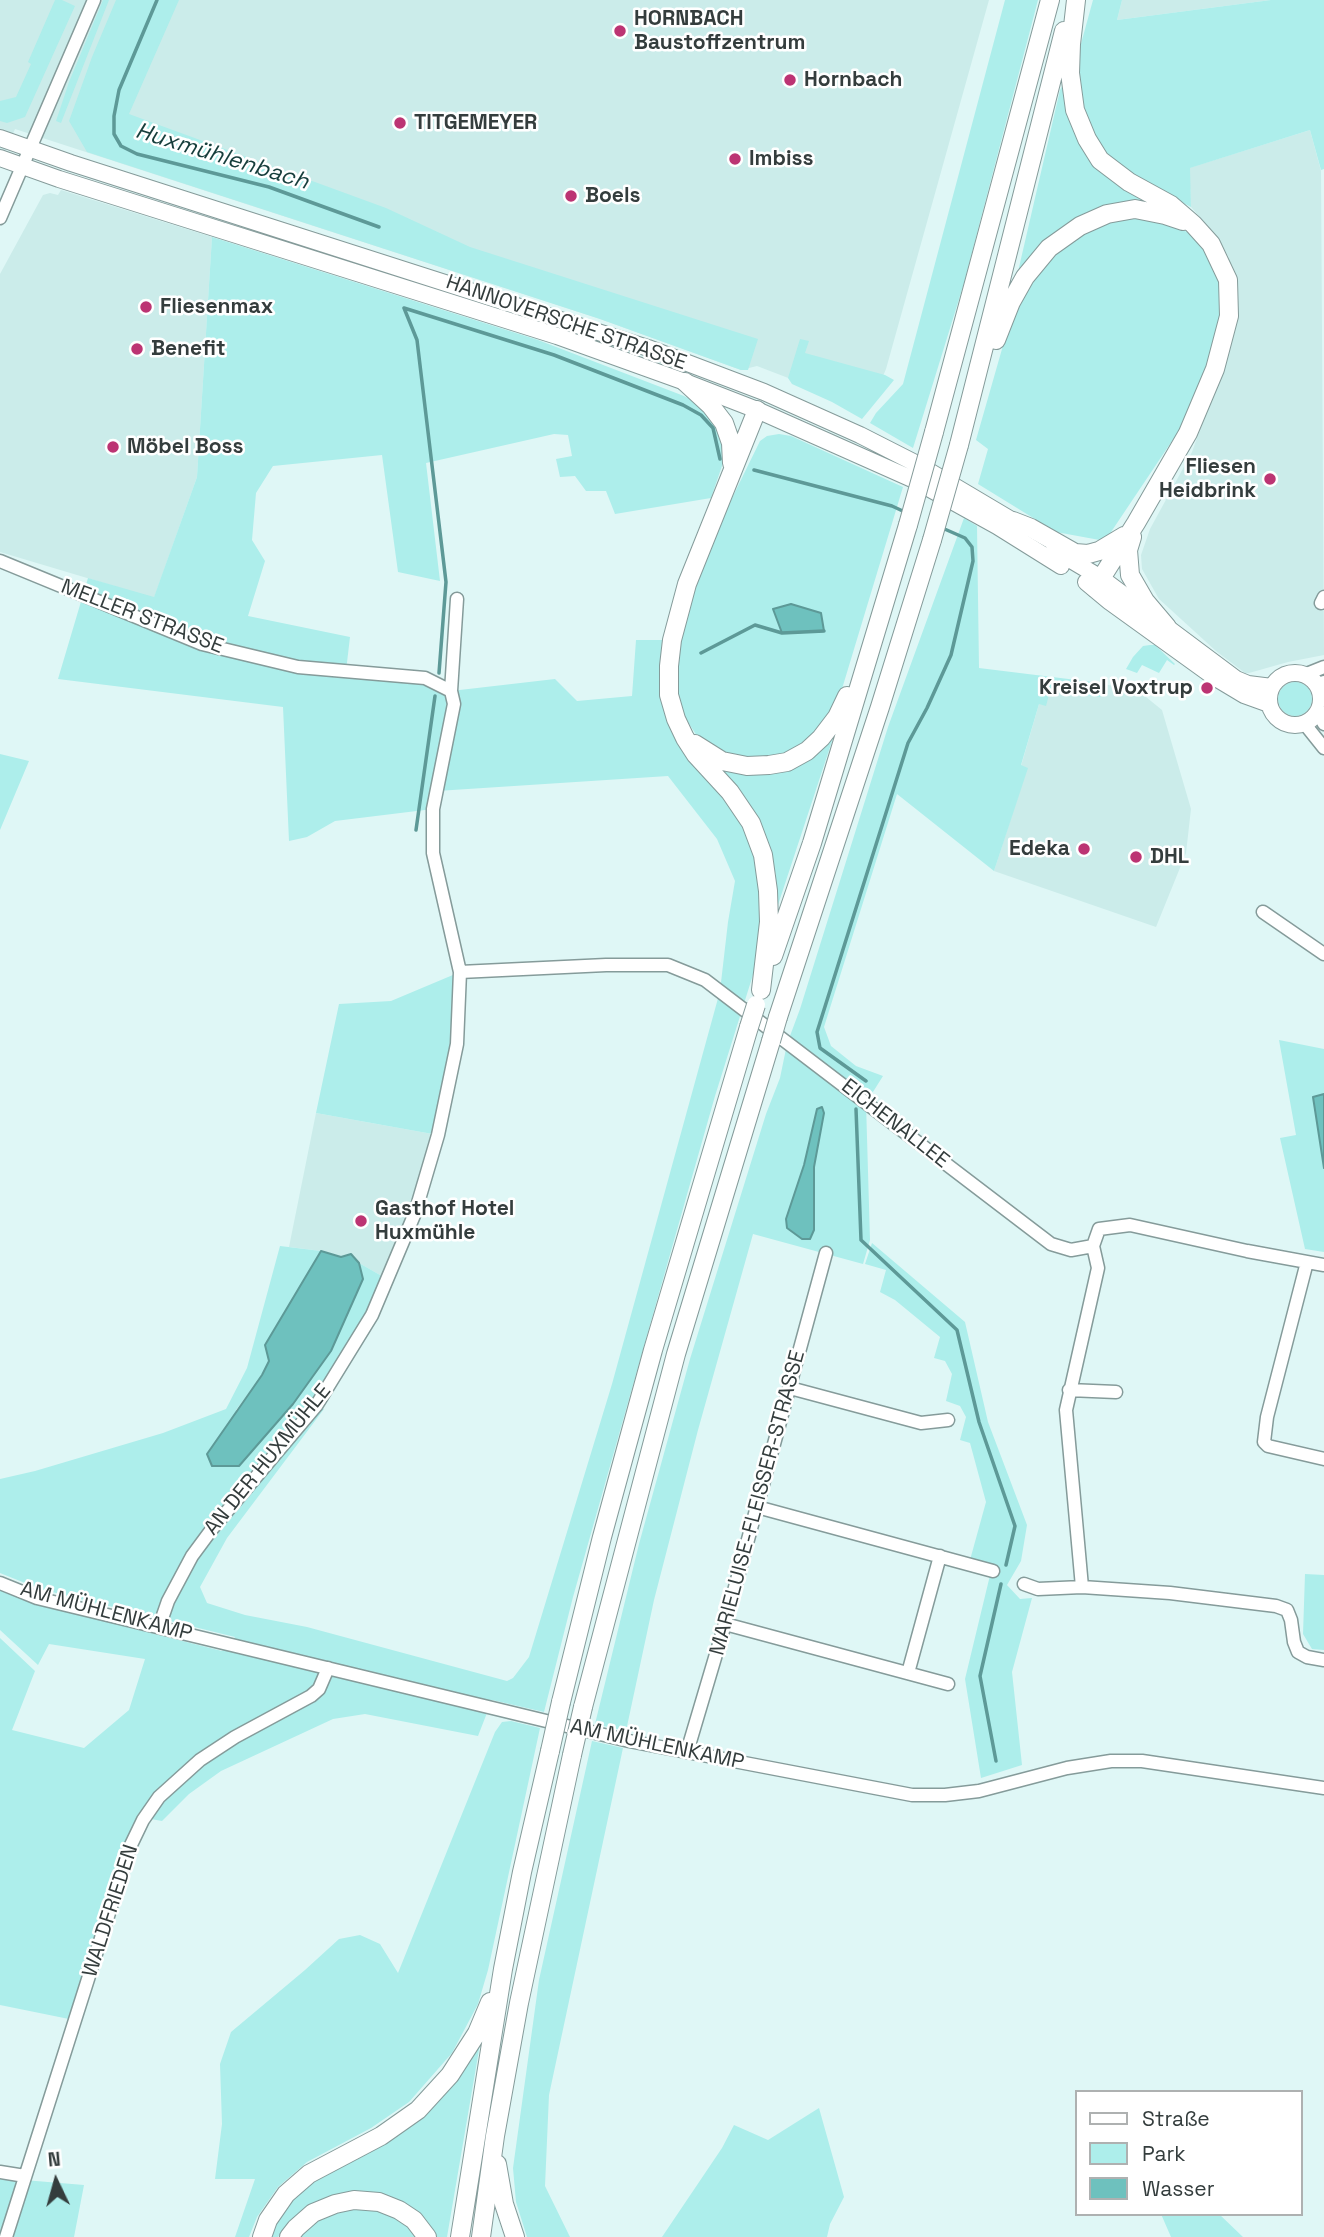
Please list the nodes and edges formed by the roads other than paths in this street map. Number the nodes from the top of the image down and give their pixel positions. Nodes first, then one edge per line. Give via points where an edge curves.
1 (94, 0) edge
2 (1049, 0) edge
3 (1074, 0) edge
4 (0, 138) edge
5 (30, 148) junction
6 (0, 158) edge
7 (22, 166) junction
8 (0, 218) edge
9 (1193, 224) junction
10 (685, 382) junction
11 (764, 392) junction
12 (969, 403) junction
13 (757, 410) junction
14 (733, 469) junction
15 (1013, 521) junction
16 (1136, 523) junction
17 (0, 561) edge
18 (1098, 583) junction
19 (457, 599) dead end
20 (1167, 627) junction
21 (867, 659) junction
22 (1324, 667) edge
23 (1304, 675) junction
24 (1321, 684) edge
25 (451, 691) junction
26 (1271, 695) junction
27 (1321, 718) edge
28 (1304, 723) junction
29 (685, 738) junction
30 (1324, 748) edge
31 (1263, 912) dead end
32 (1324, 954) edge
33 (460, 972) junction
34 (759, 998) junction
35 (1093, 1245) junction
36 (826, 1253) dead end
37 (1307, 1262) junction
38 (1324, 1265) edge
39 (790, 1388) junction
40 (1069, 1390) junction
41 (1116, 1392) dead end
42 (948, 1420) dead end
43 (1324, 1459) edge
44 (757, 1507) junction
45 (940, 1556) junction
46 (993, 1571) dead end
47 (0, 1583) edge
48 (1024, 1584) dead end
49 (1082, 1587) junction
50 (725, 1625) junction
51 (159, 1627) junction
52 (1324, 1660) edge
53 (328, 1668) junction
54 (908, 1673) junction
55 (948, 1684) dead end
56 (687, 1752) junction
57 (1324, 1788) edge
58 (503, 1969) junction
59 (495, 2136) junction
60 (0, 2172) edge
61 (25, 2176) junction
62 (6, 2237) edge
63 (262, 2237) edge
64 (289, 2237) edge
65 (427, 2237) edge
66 (460, 2237) edge
67 (481, 2237) edge
68 (515, 2237) edge

1 - 5 street
2 - 21 highway, bridge via 934,432
3 - 9 highway via 1070,73 1075,110 1087,139 1100,160
3 - 12 highway
4 - 5 main road, HANNOVERSCHE STRASSE
5 - 7 street
5 - 11 main road, HANNOVERSCHE STRASSE via 612,336
6 - 7 main road, HANNOVERSCHE STRASSE
7 - 8 street
7 - 10 main road, HANNOVERSCHE STRASSE via 557,336
9 - 12 highway via 1135,209 1080,226 1049,248 1011,302
9 - 16 highway via 1211,244 1228,281 1229,316 1215,369 1188,433
10 - 13 main road, HANNOVERSCHE STRASSE
10 - 14 highway via 724,423
11 - 13 main road
11 - 15 main road, HANNOVERSCHE STRASSE via 917,464
12 - 59 highway, bridge via 932,540 778,1017 676,1354 583,1707
13 - 14 highway
13 - 18 main road, HANNOVERSCHE STRASSE via 912,479
14 - 29 highway via 687,584 673,640 669,695
15 - 16 highway via 1075,553 1088,554 1111,546
15 - 18 main road, HANNOVERSCHE STRASSE
16 - 18 highway
16 - 20 highway via 1128,550 1130,575
17 - 25 street, MELLER STRASSE via 202,644 298,667 425,678
18 - 20 main road
18 - 26 main road via 1110,602 1214,677 1244,695
19 - 25 street, AN DER HUXMÜHLE
20 - 26 main road via 1236,679
21 - 29 highway via 821,738 786,762 747,766 722,761
21 - 34 highway
22 - 23 street
23 - 24 main road
23 - 26 main road via 1289,674 1276,681
24 - 27 main road
25 - 33 street, AN DER HUXMÜHLE via 454,704 433,808 433,853
26 - 28 main road via 1272,711 1282,722
27 - 28 main road
28 - 30 street
29 - 34 highway via 751,823 763,855 769,922
31 - 32 street
33 - 35 street, EICHENALLEE via 668,965 705,980 1051,1244 1071,1250
33 - 51 street, AN DER HUXMÜHLE via 457,1044 438,1135 415,1213 372,1315 316,1406 192,1556
34 - 58 highway, bridge via 602,1537
35 - 37 street via 1099,1229 1130,1225
35 - 40 street via 1098,1268
36 - 39 street, MARIELUISE-FLEISSER-STRASSE
37 - 38 street
37 - 43 street via 1264,1441 1268,1446
39 - 42 street via 920,1423
39 - 44 street, MARIELUISE-FLEISSER-STRASSE
40 - 41 street
40 - 49 street via 1066,1410
44 - 45 street
44 - 50 street, MARIELUISE-FLEISSER-STRASSE
45 - 46 street
45 - 54 street
47 - 51 street, AM MÜHLENKAMP via 37,1598
48 - 49 street via 1038,1589
49 - 52 street via 1276,1606 1287,1611 1298,1651
50 - 54 street
50 - 56 street, MARIELUISE-FLEISSER-STRASSE
51 - 53 street, AM MÜHLENKAMP
53 - 56 street, AM MÜHLENKAMP
53 - 61 street, WALDFRIEDEN via 311,1696 200,1760 159,1797 143,1820 130,1847
54 - 55 street
56 - 57 street, AM MÜHLENKAMP via 912,1796 979,1791 1111,1761 1142,1761
58 - 63 highway via 477,2033 450,2075 418,2110 381,2136 309,2174 286,2194
58 - 66 highway
59 - 67 highway
59 - 68 highway via 498,2179
60 - 61 street
61 - 62 street, WALDFRIEDEN
64 - 65 highway via 313,2213 354,2200 399,2210

